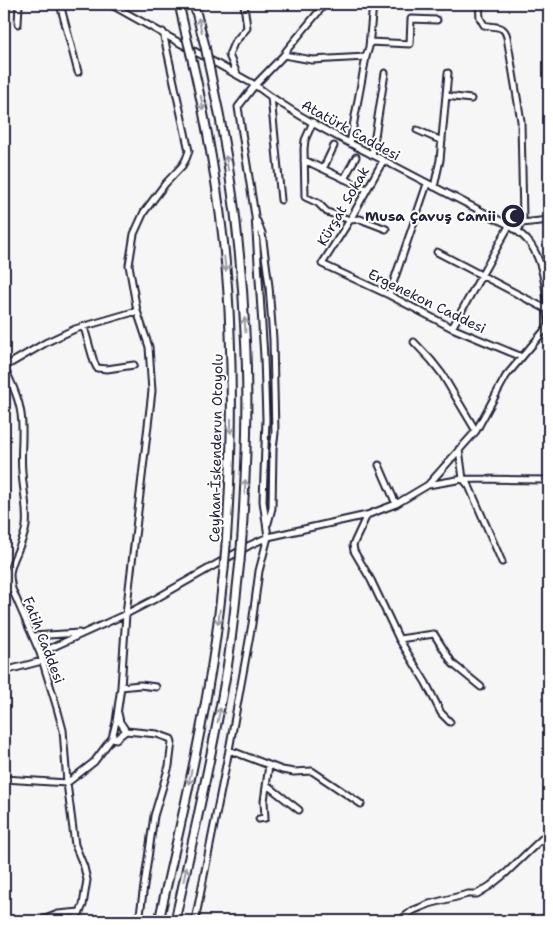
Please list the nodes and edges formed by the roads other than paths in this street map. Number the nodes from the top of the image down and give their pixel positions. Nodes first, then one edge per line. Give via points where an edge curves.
1 (19, 4) edge
2 (60, 4) edge
3 (110, 4) edge
4 (179, 4) edge
5 (194, 4) edge
6 (244, 4) edge
7 (325, 4) edge
8 (373, 4) edge
9 (479, 4) edge
10 (438, 20) dead end
11 (18, 24) dead end
12 (163, 32) junction
13 (370, 42) junction
14 (284, 55) junction
15 (366, 57) junction
16 (78, 72) dead end
17 (385, 73) dead end
18 (448, 73) dead end
19 (237, 75) junction
20 (255, 85) junction
21 (446, 96) junction
22 (272, 97) junction
23 (471, 99) dead end
24 (313, 122) junction
25 (417, 130) dead end
26 (442, 141) junction
27 (350, 143) junction
28 (334, 146) dead end
29 (372, 155) junction
30 (356, 157) dead end
31 (304, 160) junction
32 (383, 160) junction
33 (323, 169) junction
34 (344, 179) junction
35 (427, 184) junction
36 (434, 187) junction
37 (366, 189) junction
38 (281, 200) dead end
39 (255, 216) junction
40 (350, 220) junction
41 (549, 220) edge
42 (522, 223) junction
43 (509, 226) junction
44 (386, 229) dead end
45 (518, 231) junction
46 (437, 252) dead end
47 (322, 264) joint
48 (482, 276) junction
49 (389, 295) junction
50 (548, 300) edge
51 (548, 310) edge
52 (137, 311) junction
53 (549, 325) edge
54 (84, 326) junction
55 (452, 328) junction
56 (414, 342) dead end
57 (522, 357) junction
58 (134, 365) dead end
59 (4, 367) edge
60 (476, 431) junction
61 (459, 449) junction
62 (379, 465) dead end
63 (463, 479) junction
64 (549, 480) edge
65 (428, 485) junction
66 (396, 504) junction
67 (367, 515) junction
68 (267, 528) junction
69 (268, 537) junction
70 (502, 562) dead end
71 (12, 589) junction
72 (4, 590) edge
73 (126, 614) junction
74 (85, 633) junction
75 (33, 636) junction
76 (399, 639) junction
77 (40, 653) junction
78 (42, 661) junction
79 (4, 671) edge
80 (156, 686) dead end
81 (121, 687) junction
82 (481, 687) dead end
83 (118, 711) junction
84 (450, 722) dead end
85 (126, 731) junction
86 (112, 738) junction
87 (229, 750) junction
88 (269, 765) junction
89 (4, 777) edge
90 (67, 783) junction
91 (267, 785) junction
92 (360, 804) dead end
93 (299, 810) dead end
94 (259, 819) dead end
95 (549, 832) edge
96 (80, 912) junction
97 (40, 921) edge
98 (74, 921) edge
99 (139, 921) edge
100 (159, 921) edge
101 (174, 921) edge
102 (195, 921) edge
103 (399, 921) edge

1 - 11 street
2 - 16 street
3 - 12 street, Atatürk Caddesi
4 -> 100 highway, Ceyhan-İskenderun Otoyolu, bridge via 200,96 219,210 230,332 231,450 224,569 210,682
101 -> 5 highway, Ceyhan-İskenderun Otoyolu, bridge via 213,742 232,634 246,451 246,331 234,208 215,93
6 - 19 street via 247,28 229,55
7 - 14 street
8 - 13 street
9 - 42 street via 484,25 506,31 521,121
10 - 13 street via 411,19 410,44
12 - 19 street, Atatürk Caddesi
12 - 52 street via 189,151 182,166 144,212 134,234 129,265
13 - 15 street
14 - 15 street via 312,60
14 - 20 street
15 - 27 street
17 - 29 street
18 - 21 street
19 - 20 street, Atatürk Caddesi
20 - 22 street, Atatürk Caddesi
20 - 39 street via 238,107
21 - 23 street
21 - 26 street
22 - 24 street, Atatürk Caddesi
22 - 38 street
24 - 27 street, Atatürk Caddesi
24 - 31 street via 305,140
25 - 26 street
26 - 36 street
27 - 29 street, Atatürk Caddesi
28 - 33 street
29 - 32 street, Atatürk Caddesi
30 - 34 street
31 - 33 street
31 - 40 street via 305,197 327,212
32 - 35 street, Atatürk Caddesi
32 - 37 street, Kürşat Sokak
33 - 34 street
34 - 37 street
35 - 36 street, Atatürk Caddesi
35 - 49 street
36 - 43 street, Atatürk Caddesi
37 - 40 street, Kürşat Sokak
39 - 68 street via 264,357 263,500
39 - 68 street via 262,233 273,339 275,433 272,508
40 - 44 street via 360,218
40 - 47 street, Kürşat Sokak
41 - 42 street
42 - 45 street
43 - 45 street, Atatürk Caddesi
43 - 48 street
45 - 50 street, Atatürk Caddesi via 531,244 539,259
46 - 48 street
47 - 49 street, Ergenekon Caddesi
48 - 51 street
48 - 55 street
49 - 55 street, Ergenekon Caddesi
50 - 51 street, Atatürk Caddesi
51 - 53 street, Atatürk Caddesi
52 - 54 street
52 - 73 street via 149,347 152,391
53 - 57 street
54 - 58 street via 97,368
54 - 59 street via 47,342
55 - 57 street, Ergenekon Caddesi
56 - 60 street via 442,374
57 - 60 street via 506,376
59 - 71 street, Fatih Caddesi via 22,416 21,471 27,517 10,574
60 - 61 street
61 - 63 street
61 - 65 street
62 - 66 street
63 - 64 street
63 - 65 street
63 - 70 street
65 - 66 street
66 - 67 street
67 - 69 street
67 - 76 street via 353,545 354,551
68 - 69 street
69 - 73 street
69 - 87 street via 259,571
71 - 72 street
71 - 75 street, Fatih Caddesi
73 - 74 street
73 - 81 street
74 - 75 street
74 - 77 street
75 - 77 street, Fatih Caddesi
76 - 82 street via 434,634 453,664
76 - 84 street via 441,713
77 - 78 street, Fatih Caddesi
78 - 79 street
78 - 90 street, Fatih Caddesi via 58,708
80 - 81 street
81 - 83 street
83 - 85 street
83 - 86 street
85 - 86 street via 116,739
85 - 99 street via 157,734 172,742 169,766 154,816
86 - 90 street via 94,762
87 - 88 street
87 - 102 street
88 - 91 street
88 - 92 street via 294,772 312,771
89 - 90 street
90 - 96 street, Fatih Caddesi via 76,845 86,880
91 - 93 street
91 - 94 street via 264,801 266,818
95 - 103 street via 506,873 477,894 429,904
96 - 97 street via 58,914
96 - 98 street, Fatih Caddesi

